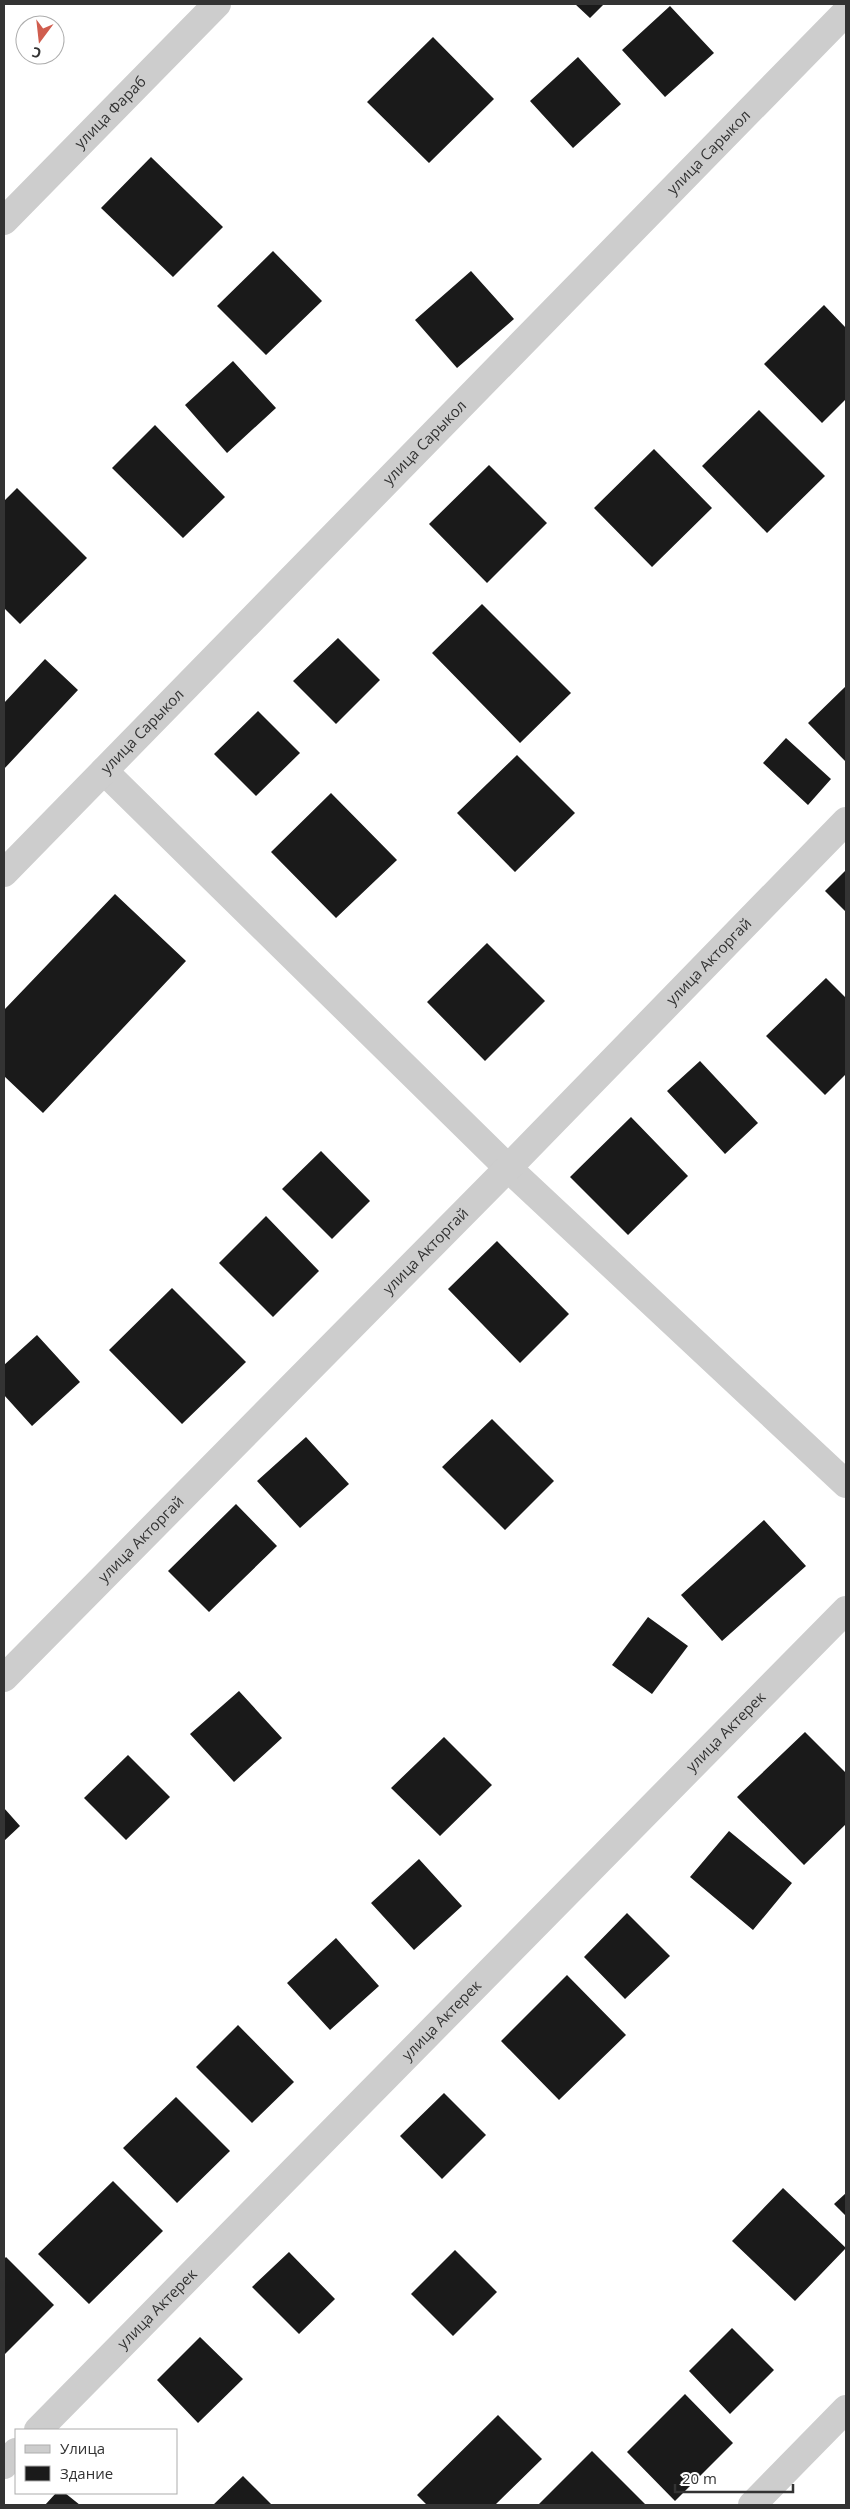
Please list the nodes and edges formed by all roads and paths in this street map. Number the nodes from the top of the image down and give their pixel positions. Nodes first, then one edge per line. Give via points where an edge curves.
1 (217, 4) edge
2 (846, 12) edge
3 (4, 221) edge
4 (104, 771) junction
5 (846, 821) edge
6 (4, 873) edge
7 (508, 1168) junction
8 (846, 1484) edge
9 (846, 1610) edge
10 (4, 1678) edge
11 (846, 2409) edge
12 (39, 2429) edge
13 (15, 2453) edge
14 (4, 2465) edge
15 (752, 2505) edge

1 - 3 street, улица Фараб
2 - 4 street, улица Сарыкол
4 - 6 street, улица Сарыкол
4 - 7 street
5 - 7 street, улица Акторгай
7 - 8 street
7 - 10 street, улица Акторгай
9 - 12 street, улица Актерек
11 - 15 street
13 - 14 street

